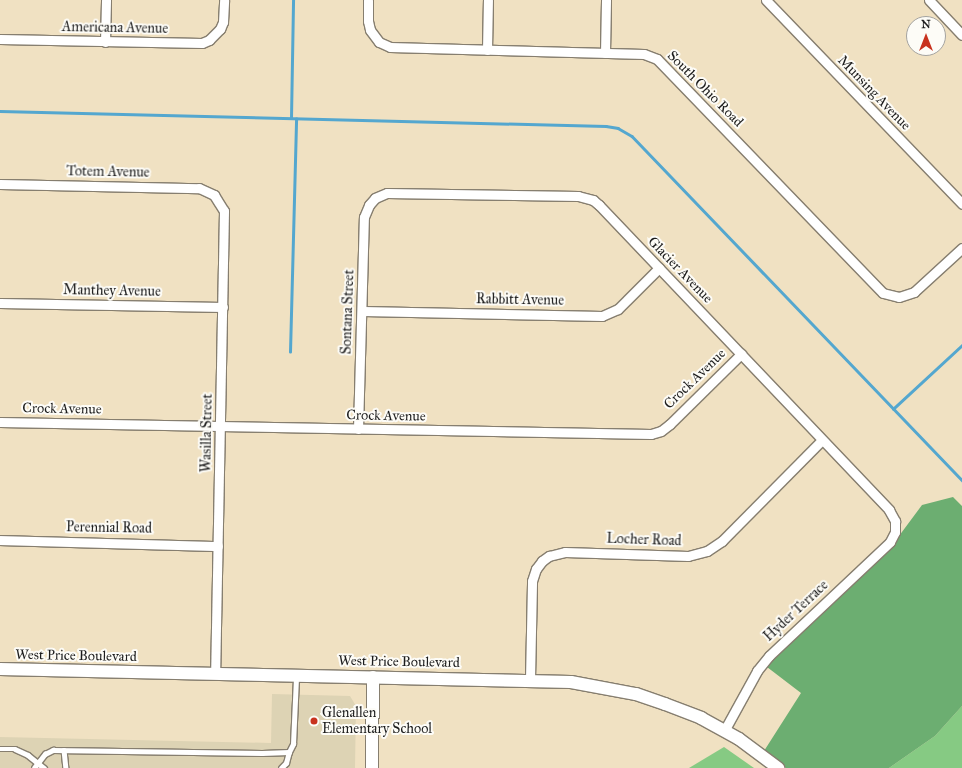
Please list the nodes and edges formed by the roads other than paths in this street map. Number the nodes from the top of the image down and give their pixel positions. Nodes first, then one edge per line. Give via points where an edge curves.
1 (106, 0) edge
2 (224, 0) edge
3 (368, 0) edge
4 (488, 0) edge
5 (606, 0) edge
6 (766, 0) edge
7 (929, 0) edge
8 (962, 35) edge
9 (0, 39) edge
10 (105, 42) junction
11 (487, 50) junction
12 (605, 53) junction
13 (0, 184) edge
14 (214, 195) joint
15 (376, 198) joint
16 (962, 204) edge
17 (962, 248) edge
18 (659, 268) junction
19 (0, 303) edge
20 (223, 307) junction
21 (363, 311) junction
22 (741, 354) junction
23 (0, 422) edge
24 (221, 426) junction
25 (358, 430) junction
26 (822, 440) junction
27 (895, 521) joint
28 (0, 540) edge
29 (218, 546) junction
30 (0, 669) edge
31 (215, 674) junction
32 (296, 675) junction
33 (373, 677) junction
34 (530, 679) junction
35 (724, 731) junction
36 (0, 749) edge
37 (64, 750) junction
38 (289, 752) junction
39 (38, 763) junction
40 (34, 768) edge
41 (44, 768) edge
42 (66, 768) edge
43 (282, 768) edge
44 (372, 768) edge
45 (778, 768) edge

1 - 10 street
2 - 10 street, Americana Avenue via 222,25 209,40 196,44
3 - 11 street, South Ohio Road via 369,26 379,42 390,48
4 - 11 street
5 - 12 street
6 - 16 street, Munsing Avenue
7 - 8 street
9 - 10 street, Americana Avenue
11 - 12 street, South Ohio Road
12 - 17 street, South Ohio Road via 644,54 663,64 880,290 899,297 914,292
13 - 14 street, Totem Avenue via 193,188
14 - 20 street, Wasilla Street via 225,215
15 - 18 street, Glacier Avenue via 387,193 586,197 599,205
15 - 21 street, Sontana Street via 369,205 364,217
18 - 21 street, Rabbitt Avenue via 618,309 602,316
18 - 22 street, Glacier Avenue
19 - 20 street, Manthey Avenue
20 - 24 street, Wasilla Street
21 - 25 street, Sontana Street
22 - 25 street, Crock Avenue via 670,424 661,431 650,434
22 - 26 street, Glacier Avenue
23 - 24 street, Crock Avenue
24 - 25 street, Crock Avenue
24 - 29 street, Wasilla Street
26 - 27 street, Glacier Avenue via 889,510
26 - 34 street, Locher Road via 722,541 707,551 688,556 564,552 542,561 536,568 532,581
27 - 35 street, Hyder Terrace via 895,532 890,542 769,656 757,671
28 - 29 street, Perennial Road
29 - 31 street, Wasilla Street
30 - 31 street, West Price Boulevard
31 - 32 street, West Price Boulevard
32 - 33 street, West Price Boulevard
32 - 38 lane via 293,744
33 - 34 street, West Price Boulevard
33 - 44 street
34 - 35 street, West Price Boulevard via 571,682 636,694 701,718
35 - 45 street, West Price Boulevard
36 - 39 lane via 15,749
37 - 38 lane
37 - 39 lane via 53,750 45,754
37 - 42 lane
38 - 43 lane
39 - 40 lane
39 - 41 lane

